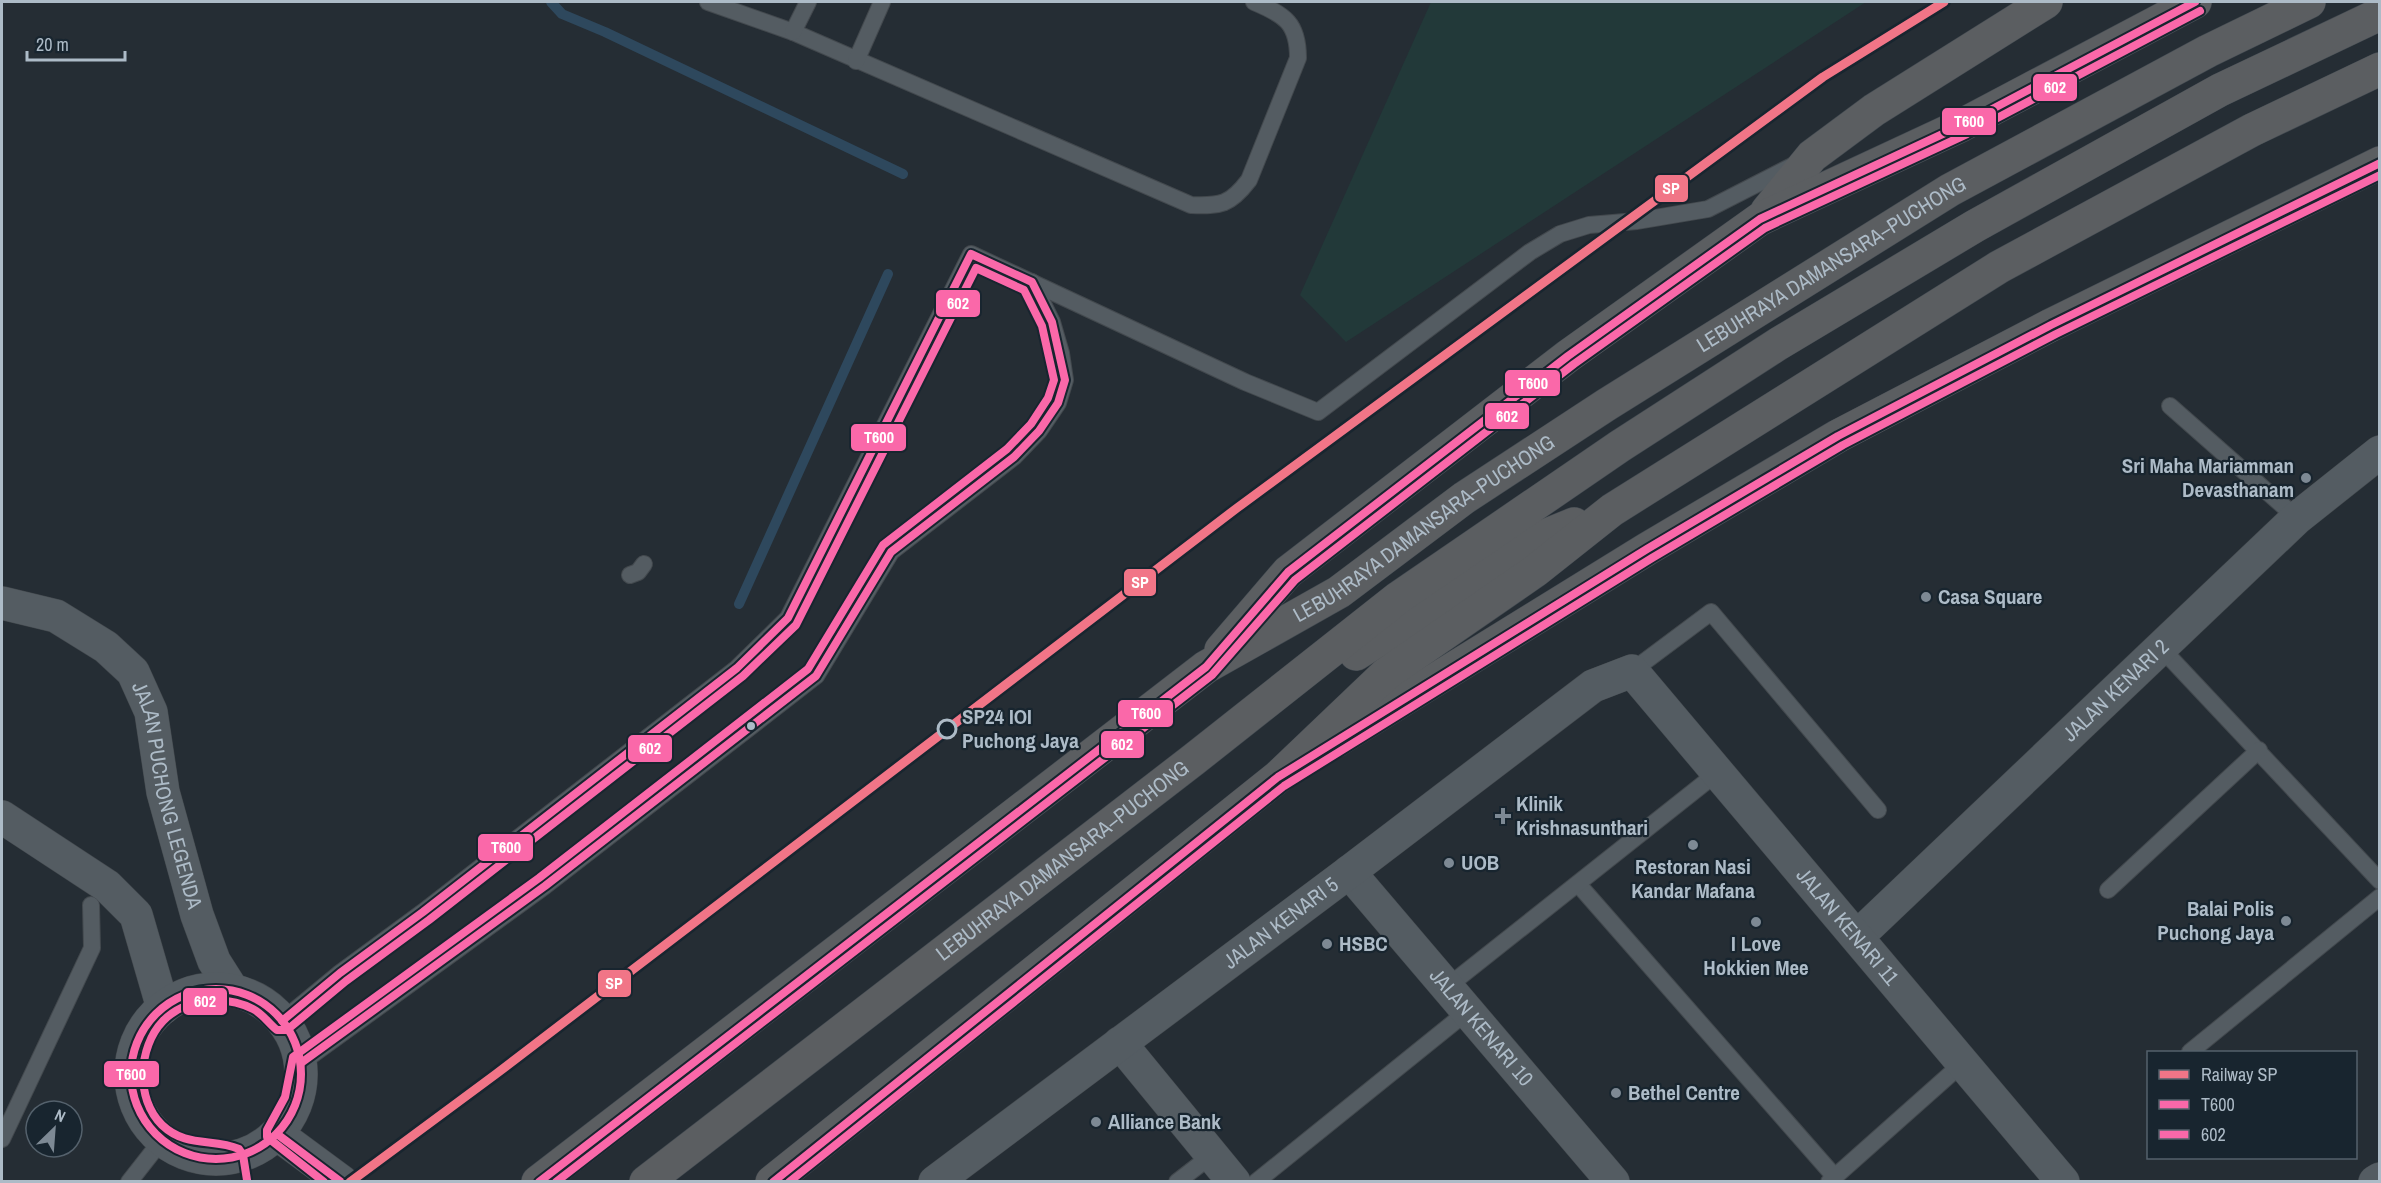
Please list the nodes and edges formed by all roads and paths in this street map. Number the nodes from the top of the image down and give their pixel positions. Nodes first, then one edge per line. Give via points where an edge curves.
1 (708, 2) edge
2 (808, 2) edge
3 (882, 2) edge
4 (1254, 2) edge
5 (2046, 2) edge
6 (2195, 2) edge
7 (2309, 2) edge
8 (2379, 14) edge
9 (793, 32) junction
10 (856, 61) junction
11 (2379, 69) edge
12 (1812, 156) junction
13 (2379, 163) edge
14 (1760, 219) junction
15 (1032, 282) junction
16 (2170, 406) dead end
17 (2378, 458) edge
18 (1612, 510) junction
19 (2297, 518) junction
20 (644, 564) dead end
21 (630, 575) dead end
22 (2, 604) edge
23 (2161, 648) junction
24 (1206, 667) junction
25 (1632, 671) junction
26 (2259, 750) junction
27 (1193, 760) junction
28 (1717, 773) junction
29 (1278, 777) junction
30 (1878, 810) dead end
31 (2, 817) edge
32 (1349, 872) junction
33 (2379, 881) edge
34 (1578, 884) junction
35 (2108, 890) dead end
36 (2379, 897) edge
37 (91, 905) dead end
38 (1858, 936) junction
39 (233, 991) junction
40 (1458, 999) junction
41 (163, 1008) junction
42 (282, 1021) junction
43 (1120, 1043) junction
44 (2192, 1051) edge
45 (1964, 1062) junction
46 (301, 1063) junction
47 (277, 1134) junction
48 (2, 1139) edge
49 (162, 1140) junction
50 (1212, 1155) junction
51 (235, 1170) edge
52 (1832, 1179) edge
53 (2379, 1179) edge
54 (2059, 1180) edge
55 (129, 1182) edge
56 (342, 1182) edge
57 (538, 1182) edge
58 (646, 1182) edge
59 (772, 1182) edge
60 (934, 1182) edge
61 (1178, 1182) edge
62 (1234, 1182) edge
63 (1256, 1182) edge
64 (1613, 1182) edge
65 (2375, 1182) edge

1 - 9 lane
2 - 9 lane
3 - 10 lane
4 - 10 lane via 1287,20 1298,37 1298,58 1249,180 1236,197 1218,206 1191,205
5 - 12 highway via 1874,110
6 - 14 highway via 1962,125
7 - 24 highway, LEBUHRAYA DAMANSARA–PUCHONG via 2208,51 1950,190 1596,411 1464,498 1339,592
8 - 27 highway, LEBUHRAYA DAMANSARA–PUCHONG via 2220,90 1975,226 1778,344 1398,598
9 - 10 lane
11 - 18 highway via 2252,129 1998,267
12 - 14 highway
12 - 15 lane via 1708,209 1589,225 1560,234 1530,252 1318,412
13 - 29 highway via 1838,436
14 - 24 highway via 1568,356 1288,572
15 - 42 lane via 971,254 788,618 737,668
15 - 46 lane via 1052,322 1061,353 1065,380 1058,403 1014,457 891,552 816,676 545,886
16 - 19 lane
17 - 19 street, JALAN KENARI 2
18 - 27 highway via 1542,537
18 - 29 highway via 1535,570 1386,674
19 - 23 street, JALAN KENARI 2
20 - 21 lane
22 - 39 street, JALAN PUCHONG LEGENDA via 56,616 106,647 133,672 151,712 163,792 197,915 214,962
23 - 26 lane
23 - 38 street, JALAN KENARI 2
24 - 57 highway, LEBUHRAYA DAMANSARA–PUCHONG
25 - 28 street, JALAN KENARI 11
25 - 30 lane via 1711,612
25 - 32 street, JALAN KENARI 5 via 1593,686
26 - 33 lane
26 - 35 lane
27 - 58 highway, LEBUHRAYA DAMANSARA–PUCHONG
28 - 34 lane
28 - 38 street, JALAN KENARI 11
29 - 59 highway
31 - 41 street via 107,886 136,915
32 - 40 street, JALAN KENARI 10
32 - 43 street, JALAN KENARI 5
34 - 40 lane
34 - 52 lane
36 - 44 lane
37 - 48 lane via 92,948
38 - 45 street, JALAN KENARI 11
39 - 41 street via 208,989 184,995
39 - 42 street via 261,1002
40 - 63 lane
40 - 64 street, JALAN KENARI 10
41 - 49 street via 146,1026 134,1049 131,1073 134,1098
42 - 46 street
43 - 50 street
43 - 60 street, JALAN KENARI 5
45 - 52 lane
45 - 54 street, JALAN KENARI 11
46 - 47 street via 295,1105
47 - 51 street via 249,1153
47 - 56 street
49 - 51 street via 184,1153
49 - 55 lane
50 - 61 lane
50 - 62 street
53 - 65 street

